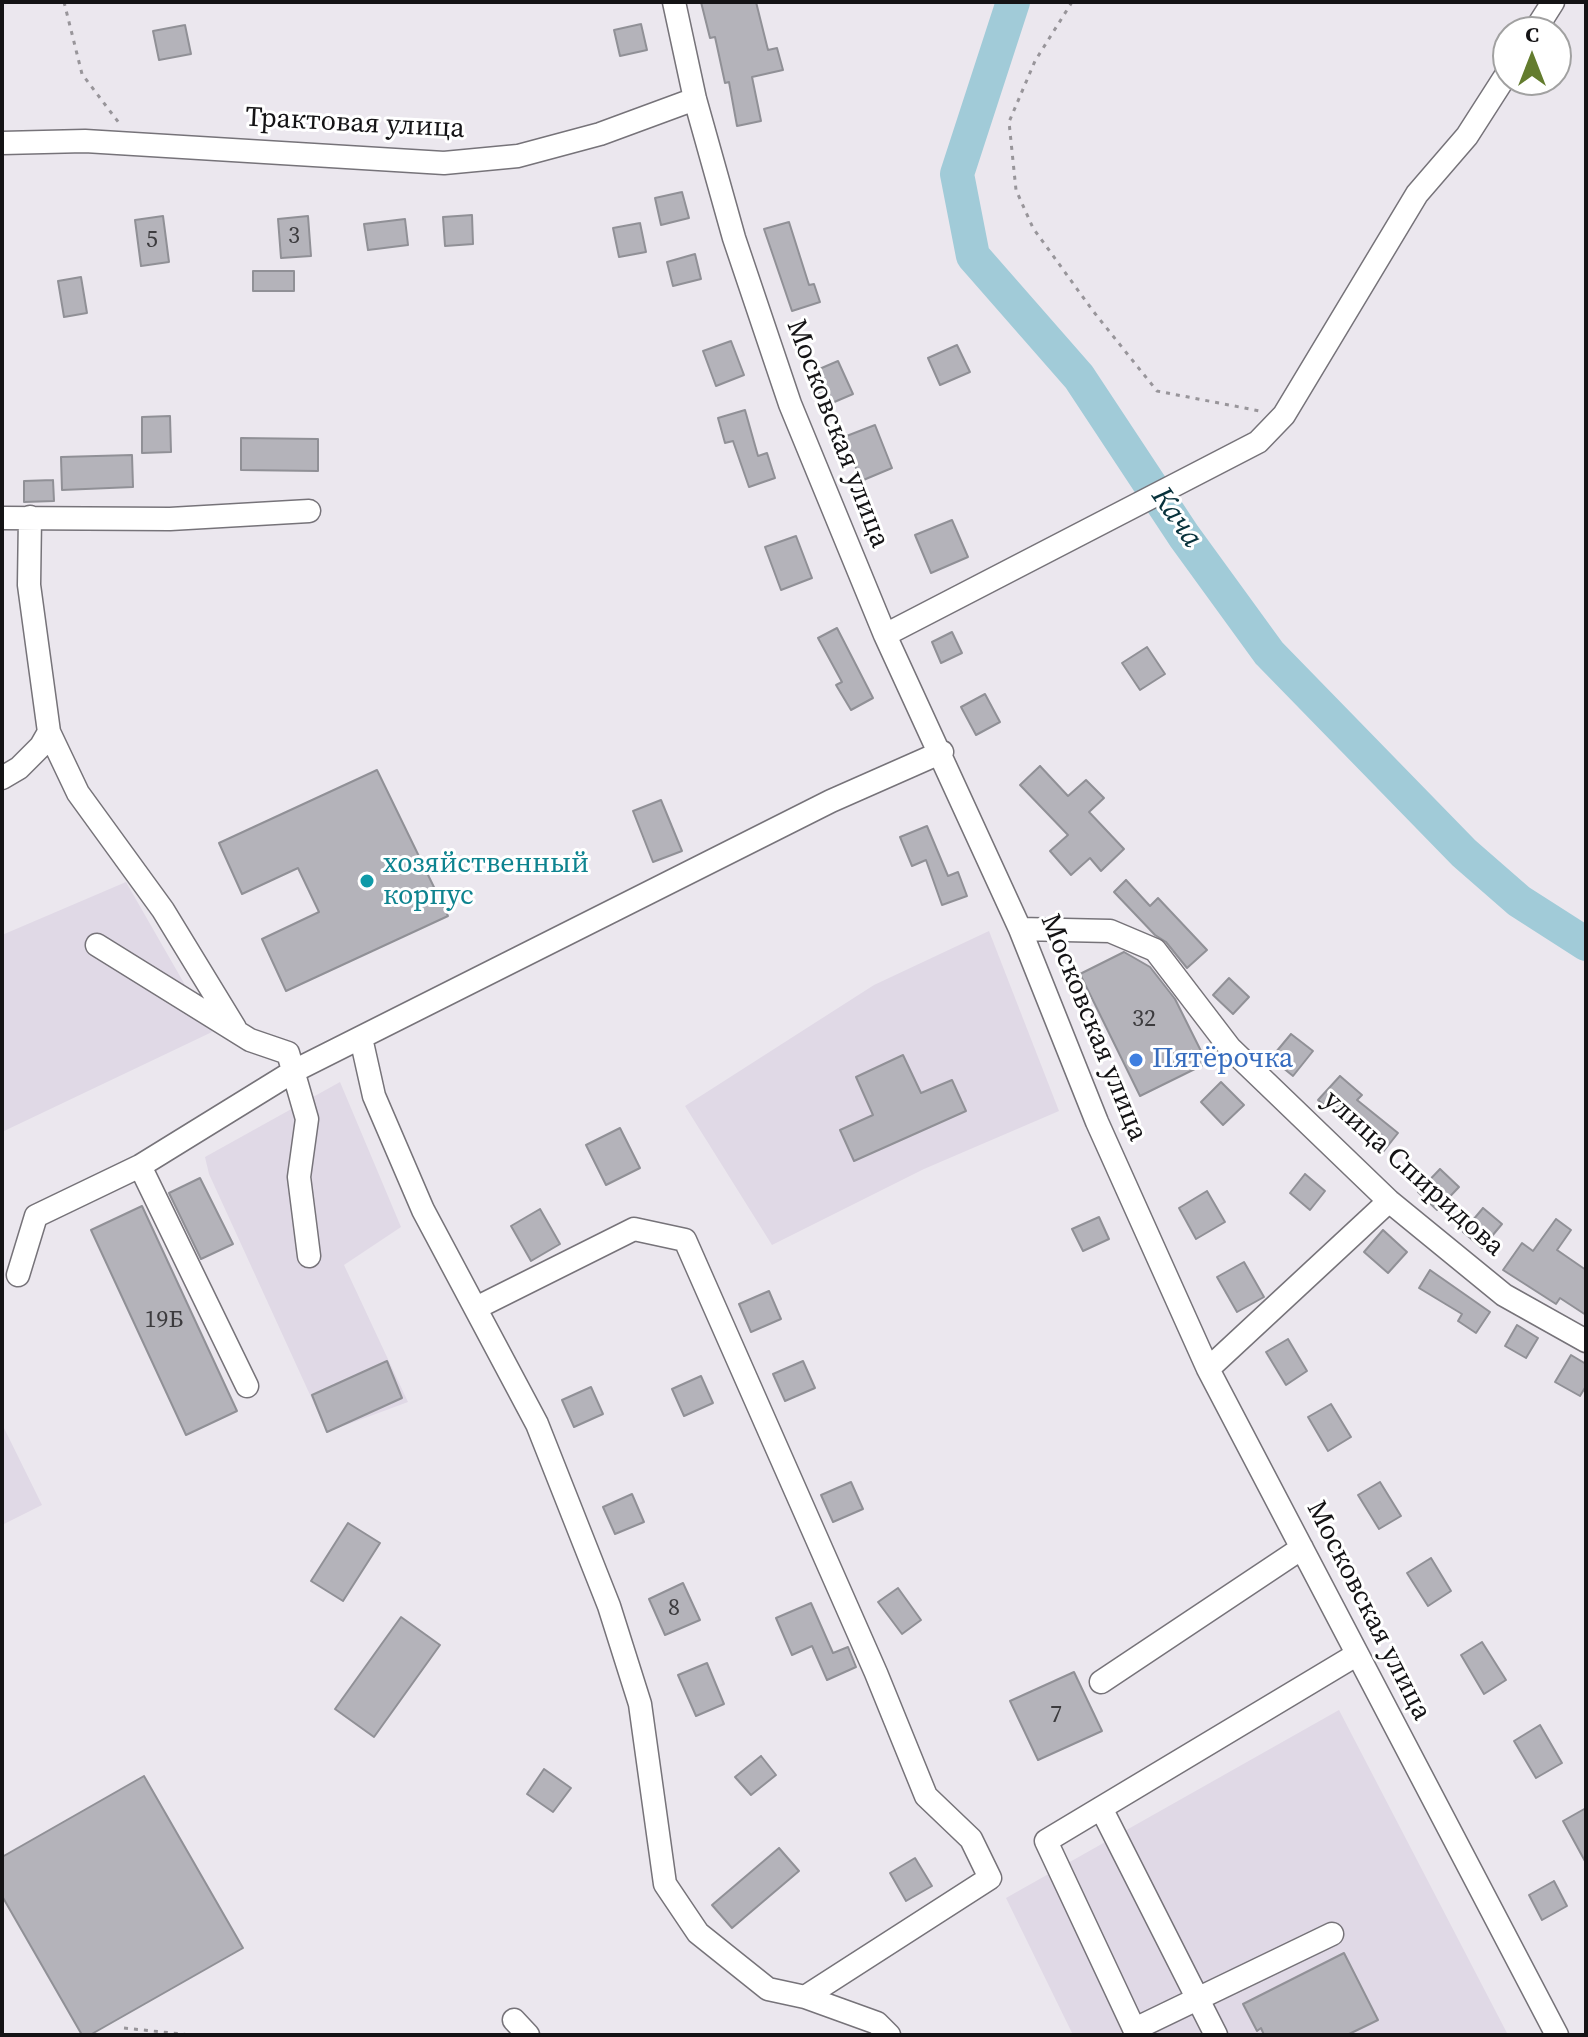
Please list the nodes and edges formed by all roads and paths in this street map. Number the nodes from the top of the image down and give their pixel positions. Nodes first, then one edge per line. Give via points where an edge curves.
1 (64, 2) edge
2 (674, 2) edge
3 (1072, 2) edge
4 (1493, 96) edge
5 (695, 99) junction
6 (2, 143) edge
7 (134, 143) junction
8 (1284, 415) junction
9 (309, 511) dead end
10 (30, 517) junction
11 (2, 518) edge
12 (885, 635) junction
13 (49, 732) junction
14 (942, 752) junction
15 (2, 778) edge
16 (1020, 929) junction
17 (97, 945) dead end
18 (235, 1028) junction
19 (361, 1038) junction
20 (294, 1071) junction
21 (140, 1166) junction
22 (1389, 1201) junction
23 (309, 1256) dead end
24 (18, 1275) dead end
25 (476, 1308) junction
26 (1586, 1341) edge
27 (1208, 1369) junction
28 (247, 1386) dead end
29 (1302, 1548) junction
30 (1356, 1655) junction
31 (1101, 1682) dead end
32 (1101, 1808) junction
33 (1332, 1934) dead end
34 (805, 1997) junction
35 (1198, 1999) junction
36 (124, 2028) dead end
37 (1136, 2032) edge
38 (191, 2035) edge
39 (889, 2035) edge
40 (1216, 2035) edge
41 (1557, 2035) edge

1 - 7 path via 82,74
2 - 5 street, Московская улица
3 - 8 path via 1035,61 1009,122 1016,190 1033,228 1157,391
4 - 8 street via 1467,136 1417,194
5 - 7 street, Трактовая улица via 600,134 518,156 444,163
5 - 12 street, Московская улица via 734,238 790,404
6 - 7 street, Трактовая улица
8 - 12 street via 1258,442
9 - 10 street via 170,519
10 - 11 street
10 - 13 street via 29,585
12 - 14 street, Московская улица
13 - 15 street via 30,757
13 - 18 street via 78,793 163,910
14 - 16 street, Московская улица
14 - 19 street via 831,801
16 - 22 street, улица Спиридова via 1110,931 1155,950 1230,1048
16 - 27 street, Московская улица via 1097,1122
17 - 18 street
18 - 20 street via 250,1040 288,1053
19 - 20 street
19 - 25 street via 374,1096 423,1210
20 - 21 street
20 - 23 street via 307,1119 299,1177
21 - 24 street via 36,1216
21 - 28 street
22 - 26 street, улица Спиридова via 1504,1295
22 - 27 street
25 - 34 street via 537,1424 628,1661 640,1704 665,1884 698,1933 768,1989
25 - 34 street via 634,1229 685,1240 926,1796 971,1839 990,1878
27 - 29 street, Московская улица
29 - 30 street, Московская улица
29 - 31 street
30 - 32 street
30 - 41 street, Московская улица
32 - 35 street
32 - 37 street via 1046,1841
33 - 35 street
34 - 39 street via 877,2023
35 - 37 street
35 - 40 street
36 - 38 path

